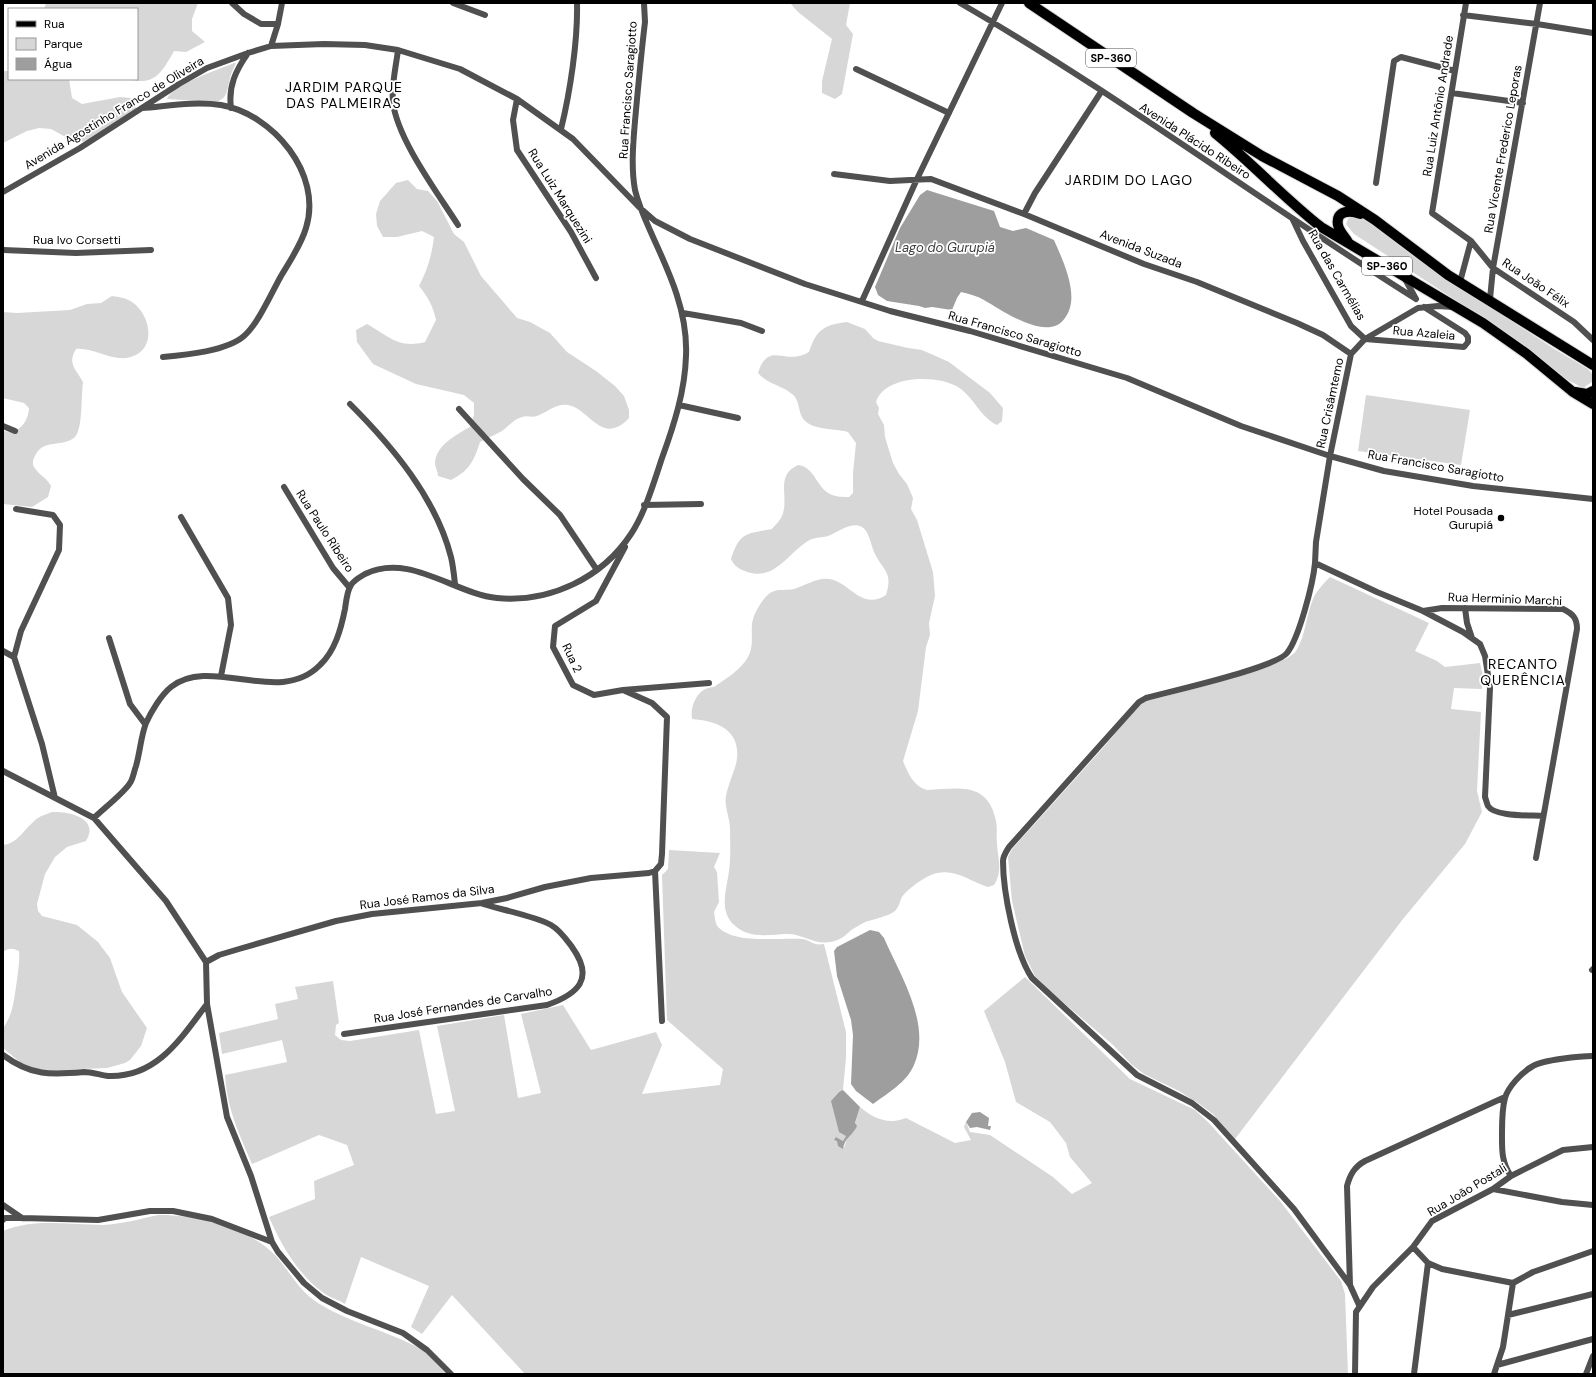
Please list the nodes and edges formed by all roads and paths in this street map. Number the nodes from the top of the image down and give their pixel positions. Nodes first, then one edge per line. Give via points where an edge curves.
1 (232, 3) edge
2 (282, 3) edge
3 (453, 3) edge
4 (577, 3) edge
5 (644, 3) edge
6 (960, 3) edge
7 (1002, 3) edge
8 (1029, 3) edge
9 (1466, 3) edge
10 (1540, 3) edge
11 (485, 15) dead end
12 (1463, 15) junction
13 (993, 22) junction
14 (278, 24) junction
15 (1536, 24) junction
16 (1593, 33) edge
17 (271, 46) junction
18 (398, 50) junction
19 (248, 53) junction
20 (856, 69) dead end
21 (1455, 71) junction
22 (1102, 92) junction
23 (1452, 93) junction
24 (517, 99) junction
25 (1523, 103) junction
26 (231, 108) junction
27 (140, 109) junction
28 (1193, 112) junction
29 (949, 113) junction
30 (561, 129) junction
31 (834, 174) dead end
32 (917, 179) junction
33 (1376, 183) dead end
34 (3, 192) edge
35 (639, 207) junction
36 (1432, 213) joint
37 (1024, 214) junction
38 (1293, 220) junction
39 (1375, 220) junction
40 (458, 225) dead end
41 (1471, 240) junction
42 (1350, 245) junction
43 (3, 250) edge
44 (151, 250) dead end
45 (1493, 268) junction
46 (1402, 275) junction
47 (596, 278) dead end
48 (1460, 282) junction
49 (1416, 299) junction
50 (1490, 300) junction
51 (862, 301) junction
52 (1457, 307) junction
53 (1421, 308) junction
54 (683, 313) junction
55 (762, 331) dead end
56 (1365, 339) junction
57 (1593, 340) edge
58 (1351, 354) junction
59 (163, 357) dead end
60 (1592, 365) edge
61 (1593, 391) edge
62 (1573, 392) junction
63 (350, 404) dead end
64 (1593, 404) edge
65 (680, 405) junction
66 (458, 409) dead end
67 (738, 418) dead end
68 (3, 426) edge
69 (15, 431) dead end
70 (1330, 456) junction
71 (284, 487) dead end
72 (1593, 499) edge
73 (701, 504) dead end
74 (644, 505) junction
75 (16, 509) dead end
76 (181, 517) dead end
77 (632, 532) junction
78 (1315, 563) junction
79 (597, 570) junction
80 (455, 584) junction
81 (349, 587) junction
82 (1465, 608) junction
83 (1423, 611) junction
84 (109, 638) dead end
85 (1472, 638) junction
86 (3, 651) edge
87 (14, 657) junction
88 (221, 676) junction
89 (709, 683) dead end
90 (623, 690) junction
91 (145, 724) junction
92 (3, 771) edge
93 (55, 798) junction
94 (1543, 816) junction
95 (94, 818) junction
96 (1536, 858) dead end
97 (655, 871) junction
98 (482, 903) junction
99 (206, 962) junction
100 (207, 1004) junction
101 (662, 1021) dead end
102 (344, 1034) dead end
103 (3, 1055) edge
104 (1593, 1056) edge
105 (1505, 1097) junction
106 (1593, 1147) edge
107 (1511, 1176) junction
108 (1493, 1189) junction
109 (1593, 1205) edge
110 (3, 1206) edge
111 (22, 1218) junction
112 (3, 1220) edge
113 (272, 1242) junction
114 (1413, 1247) junction
115 (1593, 1251) edge
116 (1428, 1263) junction
117 (1513, 1283) junction
118 (1350, 1285) junction
119 (1593, 1294) edge
120 (1359, 1305) junction
121 (1508, 1315) junction
122 (1593, 1339) edge
123 (1593, 1356) edge
124 (1497, 1365) junction
125 (451, 1374) edge
126 (1355, 1374) edge
127 (1414, 1374) edge
128 (1494, 1374) edge
129 (1586, 1374) edge

1 - 14 street via 261,24
2 - 14 street
3 - 11 street
4 - 30 street via 578,19 567,106
5 - 35 street, Rua Francisco Saragiotto via 645,22 633,142 634,187
6 - 13 street, Avenida Plácido Ribeiro
7 - 13 street
8 - 28 main road, SP-360
9 - 12 street, Rua Luiz Antônio Andrade
10 - 15 street, Rua Vicente Frederico Leporas
12 - 15 street
12 - 21 street, Rua Luiz Antônio Andrade
13 - 22 street, Avenida Plácido Ribeiro
13 - 29 street
14 - 17 street
15 - 16 street
15 - 25 street, Rua Vicente Frederico Leporas
17 - 18 street, Avenida Agostinho Franco de Oliveira via 365,45
17 - 19 street, Avenida Agostinho Franco de Oliveira
18 - 24 street, Avenida Agostinho Franco de Oliveira via 460,69
18 - 40 street via 393,103 398,120 406,140
19 - 26 street via 234,78
19 - 27 street, Avenida Agostinho Franco de Oliveira via 207,68
20 - 29 street
21 - 23 street, Rua Luiz Antônio Andrade
21 - 33 street via 1401,57 1394,61
22 - 37 street via 1035,193
22 - 38 street, Avenida Plácido Ribeiro
23 - 25 street
23 - 36 street, Rua Luiz Antônio Andrade
24 - 30 street, Avenida Agostinho Franco de Oliveira
24 - 47 street, Rua Luiz Marquezini via 513,120 518,150 572,232
25 - 45 street, Rua Vicente Frederico Leporas
26 - 27 street via 202,104
26 - 59 street via 269,128 284,142 296,159 308,192 307,228 257,318 244,336 212,350
27 - 34 street, Avenida Agostinho Franco de Oliveira via 80,148
28 - 39 main road, SP-360 via 1262,156 1338,196
28 - 42 main road, SP-360 via 1248,160 1298,209
29 - 32 street
30 - 35 street, Avenida Agostinho Franco de Oliveira
31 - 32 street, Avenida Suzada via 890,181
32 - 37 street, Avenida Suzada via 931,179
32 - 51 street
35 - 51 street, Rua Francisco Saragiotto via 655,221 690,239 804,284
35 - 54 street via 669,272
36 - 41 street, Rua João Félix
37 - 58 street, Avenida Suzada via 1297,323 1323,335
38 - 49 street, Avenida Plácido Ribeiro
38 - 56 street, Rua das Carmélias via 1351,326
39 - 42 main road via 1352,211 1342,214 1338,224
39 - 48 main road, SP-360
41 - 45 street, Rua João Félix
41 - 48 street
42 - 46 main road, SP-360
43 - 44 street, Rua Ivo Corsetti via 76,253
45 - 50 street, Rua Vicente Frederico Leporas
45 - 57 street, Rua João Félix via 1574,322
46 - 49 street
46 - 52 main road, SP-360
48 - 50 main road, SP-360
49 - 53 street
50 - 60 main road, SP-360
51 - 70 street, Rua Francisco Saragiotto via 890,312 970,331 1127,378 1241,426
52 - 53 street
52 - 62 main road, SP-360 via 1527,354
53 - 56 street
53 - 56 street, Rua Azaleia via 1465,333 1468,342 1464,347
54 - 55 street via 741,323
54 - 65 street via 686,354
56 - 58 street
58 - 70 street, Rua Crisâmtemo
61 - 62 main road via 1587,394
62 - 64 main road, SP-360
63 - 80 street via 381,436 426,500 451,556
65 - 67 street
65 - 74 street
66 - 79 street via 560,515
68 - 69 street
70 - 72 street, Rua Francisco Saragiotto via 1384,471 1466,485
70 - 78 street
71 - 81 street, Rua Paulo Ribeiro via 332,568
73 - 74 street
74 - 77 street
75 - 87 street via 53,515 60,525 58,550 22,631
76 - 88 street via 228,598 231,625
77 - 79 street via 615,554
77 - 90 street, Rua 2 via 596,601 555,626 553,647 573,685 594,695
78 - 83 street, Rua Herminio Marchi
78 - 118 street via 1309,596 1287,654 1239,674 1139,702 1008,847 1003,861 1008,903 1022,959 1032,978 1137,1074 1192,1103 1214,1120 1281,1193
79 - 80 street via 574,585 551,593 522,598 497,598 478,594
80 - 81 street via 427,573 385,568 357,578
81 - 88 street via 342,626 332,648 322,664 308,675 275,683
82 - 83 street, Rua Herminio Marchi
82 - 85 street
82 - 94 street, Rua Herminio Marchi via 1563,609 1572,614 1577,621
83 - 85 street, Rua Herminio Marchi
84 - 91 street via 130,704
85 - 94 street, Rua Herminio Marchi via 1480,644 1485,656 1490,688 1485,797 1488,806 1503,813
86 - 87 street
87 - 93 street via 42,744
88 - 91 street via 186,680 171,687
89 - 90 street, Rua 2
90 - 97 street via 652,704 667,717 662,854 661,864
91 - 95 street via 130,784
92 - 93 street
93 - 95 street
94 - 96 street
95 - 99 street via 166,901
97 - 98 street, Rua José Ramos da Silva via 591,878
97 - 101 street
98 - 99 street, Rua José Ramos da Silva via 372,914 336,921 219,955
98 - 102 street, Rua José Fernandes de Carvalho via 544,922 561,933 580,959 583,968 579,986 572,994 547,1006
99 - 100 street
100 - 103 street via 162,1058 148,1067 128,1074 46,1074 14,1063
100 - 113 street via 227,1117 251,1176
104 - 105 street via 1534,1065 1524,1072
105 - 107 street via 1502,1156
105 - 118 street via 1365,1161 1354,1170 1347,1186
106 - 107 street, Rua João Postali via 1563,1150
107 - 108 street, Rua João Postali
108 - 109 street
108 - 114 street, Rua João Postali via 1432,1221
110 - 111 street
111 - 112 street
111 - 113 street via 98,1220 150,1211 173,1211 212,1219
113 - 125 street via 304,1283 322,1298 409,1336
114 - 116 street
114 - 120 street, Rua João Postali via 1373,1287
115 - 117 street via 1532,1272
116 - 117 street via 1442,1269
116 - 127 street
117 - 121 street
118 - 120 street
119 - 121 street
120 - 126 street via 1356,1312
121 - 124 street
122 - 124 street
123 - 129 street
124 - 128 street

